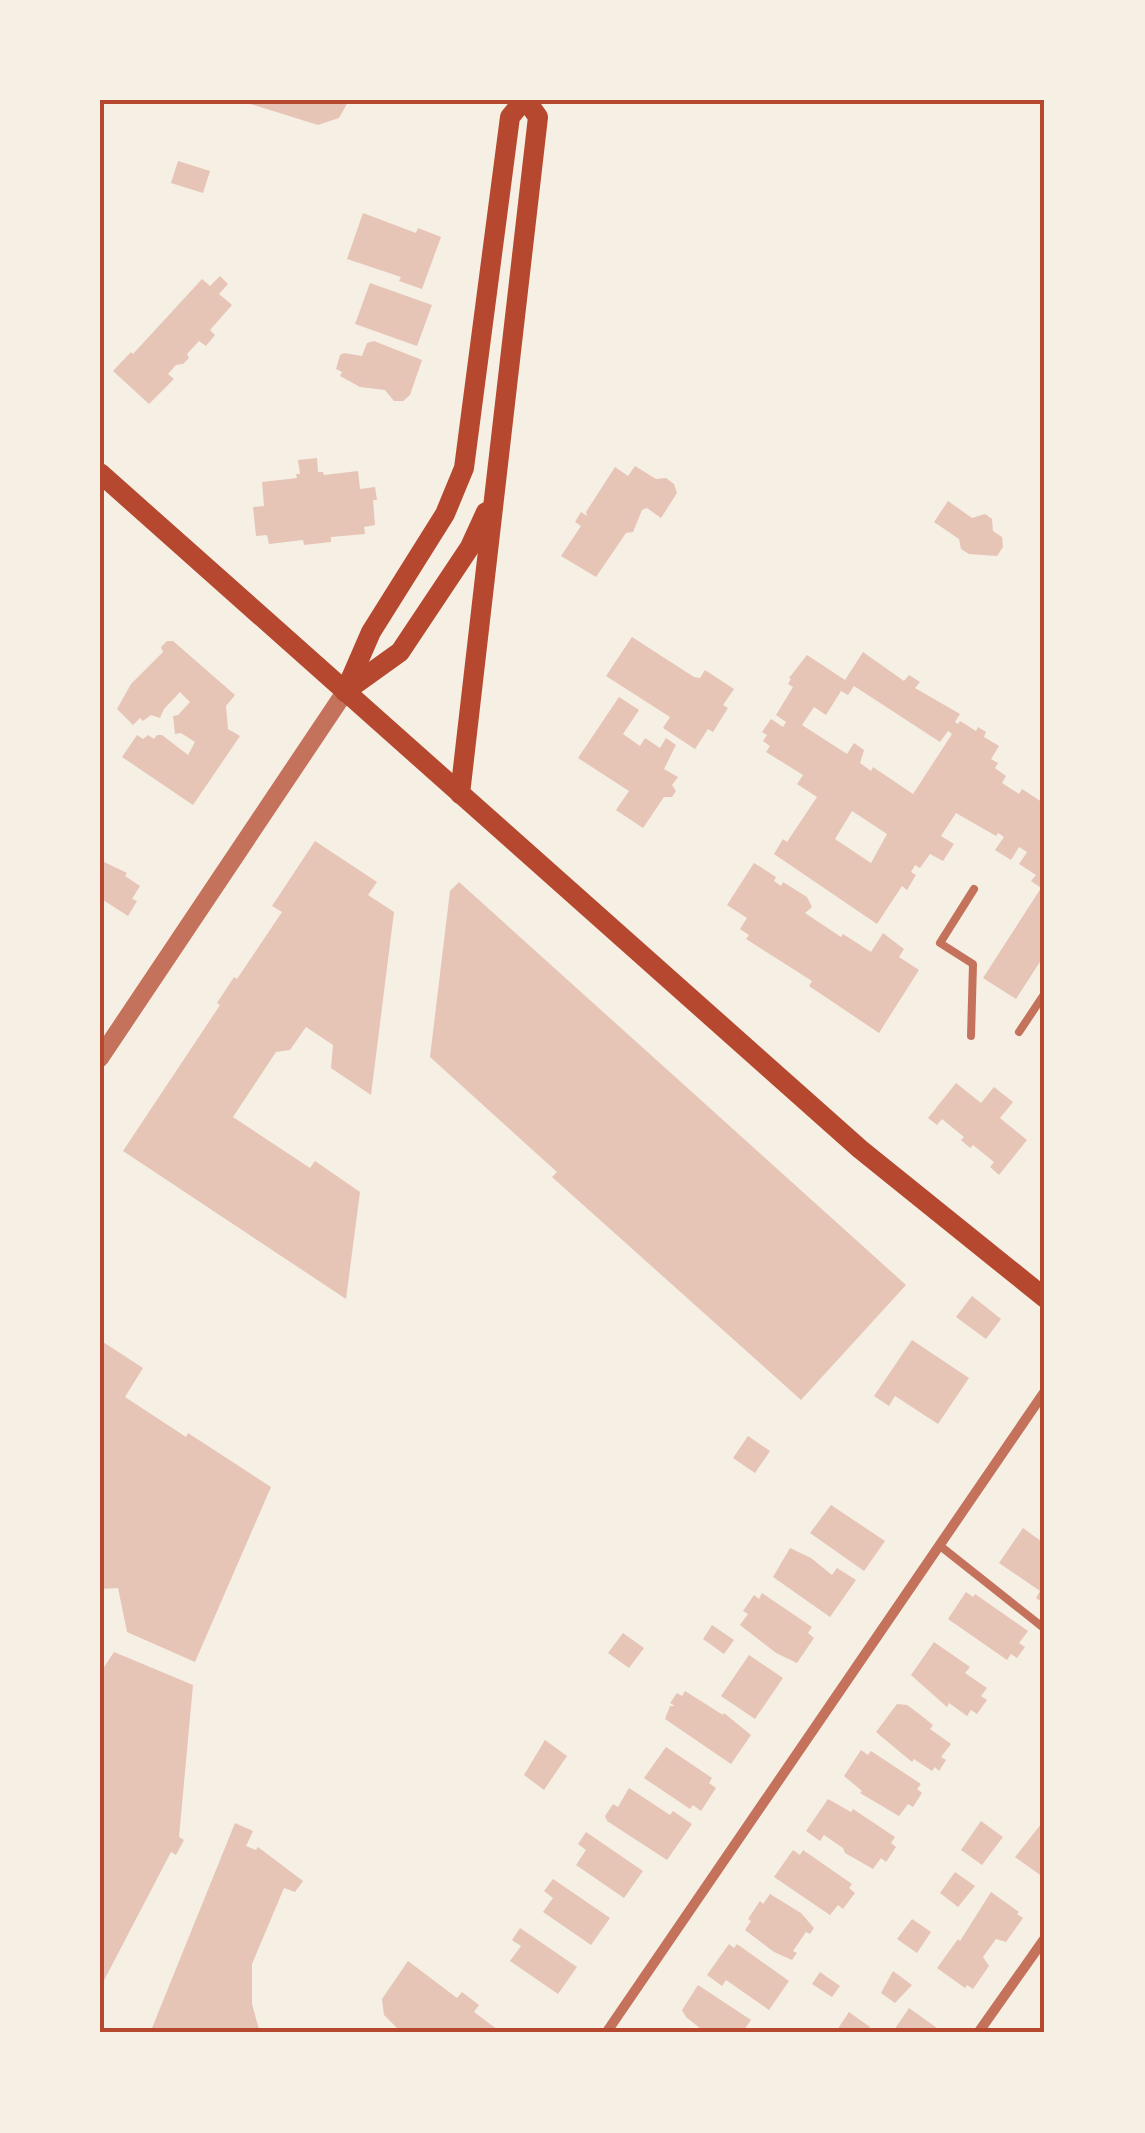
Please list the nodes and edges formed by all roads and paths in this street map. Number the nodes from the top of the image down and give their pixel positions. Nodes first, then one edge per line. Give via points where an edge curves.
1 (525, 100) edge
2 (100, 474) edge
3 (497, 476) junction
4 (345, 692) junction
5 (460, 794) junction
6 (974, 889) dead end
7 (1045, 993) edge
8 (1018, 1032) dead end
9 (970, 1036) dead end
10 (100, 1058) edge
11 (1045, 1298) edge
12 (1045, 1391) edge
13 (939, 1545) junction
14 (1045, 1629) edge
15 (1045, 1938) edge
16 (606, 2033) edge
17 (978, 2033) edge

1 - 3 main road via 538,117
1 - 4 main road via 510,117 464,468 438,529 371,632
2 - 4 main road
3 - 4 main road via 470,547 400,652
3 - 5 main road
4 - 5 main road
4 - 10 street
5 - 11 main road via 860,1149
6 - 9 lane via 940,942 972,964
7 - 8 lane
12 - 13 street
13 - 14 lane
13 - 16 street
15 - 17 street

